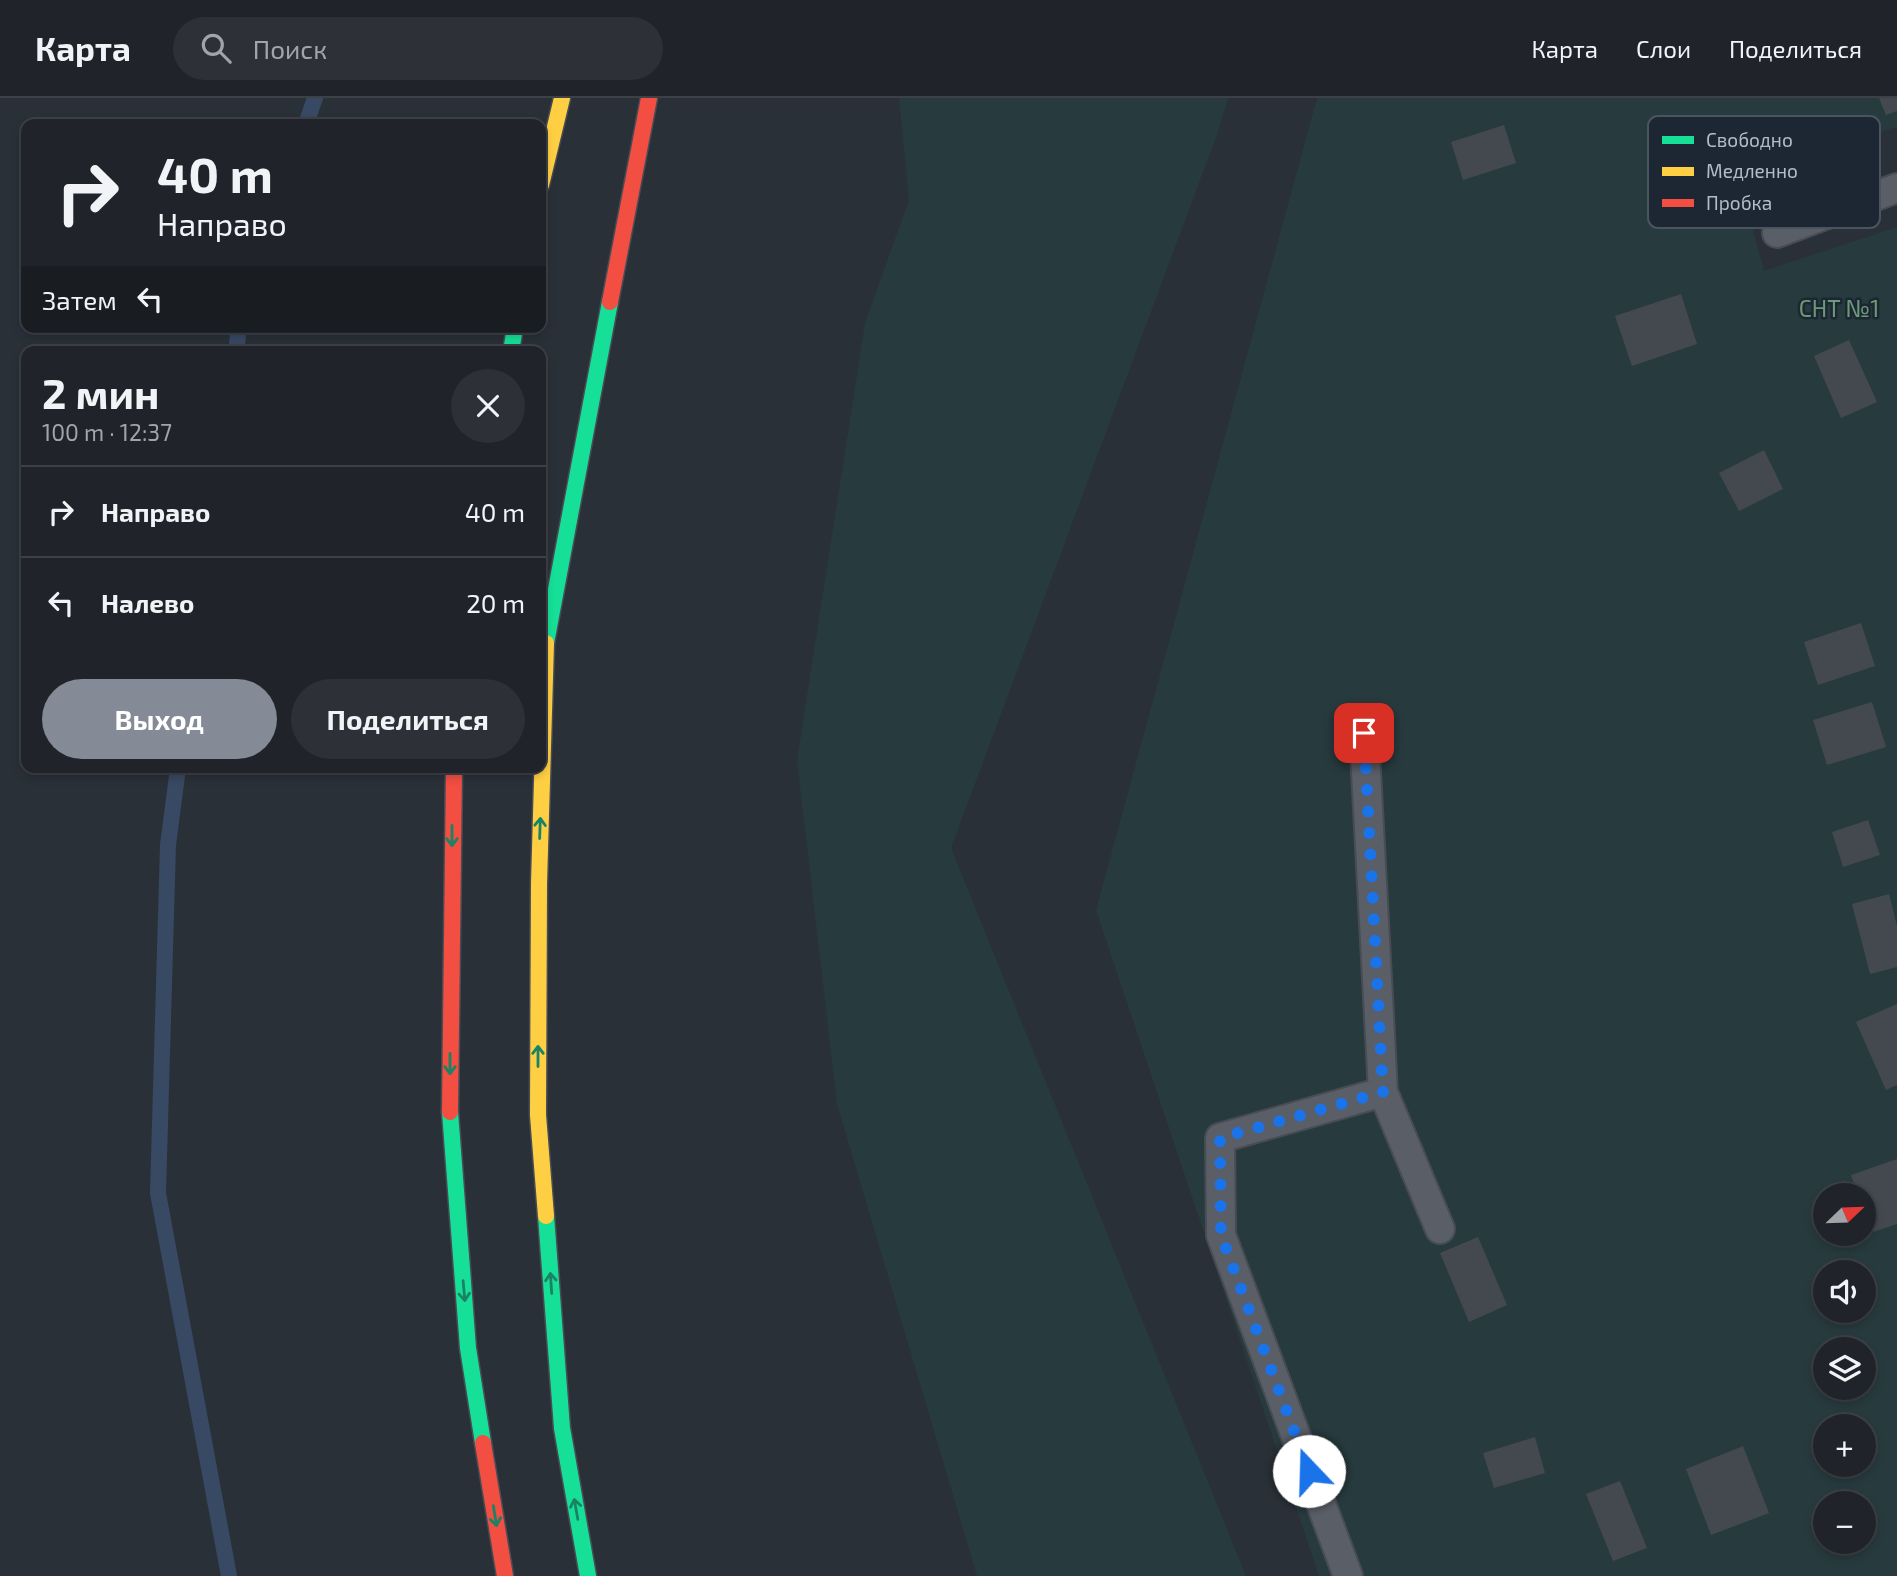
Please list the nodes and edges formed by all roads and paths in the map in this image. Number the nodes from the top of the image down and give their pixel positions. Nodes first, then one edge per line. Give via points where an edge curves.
1 (562, 98) edge
2 (649, 98) edge
3 (546, 155) edge
4 (1897, 188) edge
5 (1880, 194) edge
6 (1790, 228) edge
7 (1777, 233) dead end
8 (546, 642) edge
9 (1364, 733) dead end
10 (454, 773) edge
11 (541, 773) edge
12 (1383, 1092) junction
13 (1440, 1229) dead end
14 (505, 1576) edge
15 (588, 1576) edge
16 (1348, 1576) edge

1 - 3 main road
8 -> 2 main road
4 - 5 lane
6 - 7 lane
9 - 12 lane
10 -> 14 main road via 450,1118 468,1348
15 -> 11 main road via 562,1428 538,1115
12 - 13 lane
12 - 16 lane via 1220,1138 1221,1235

